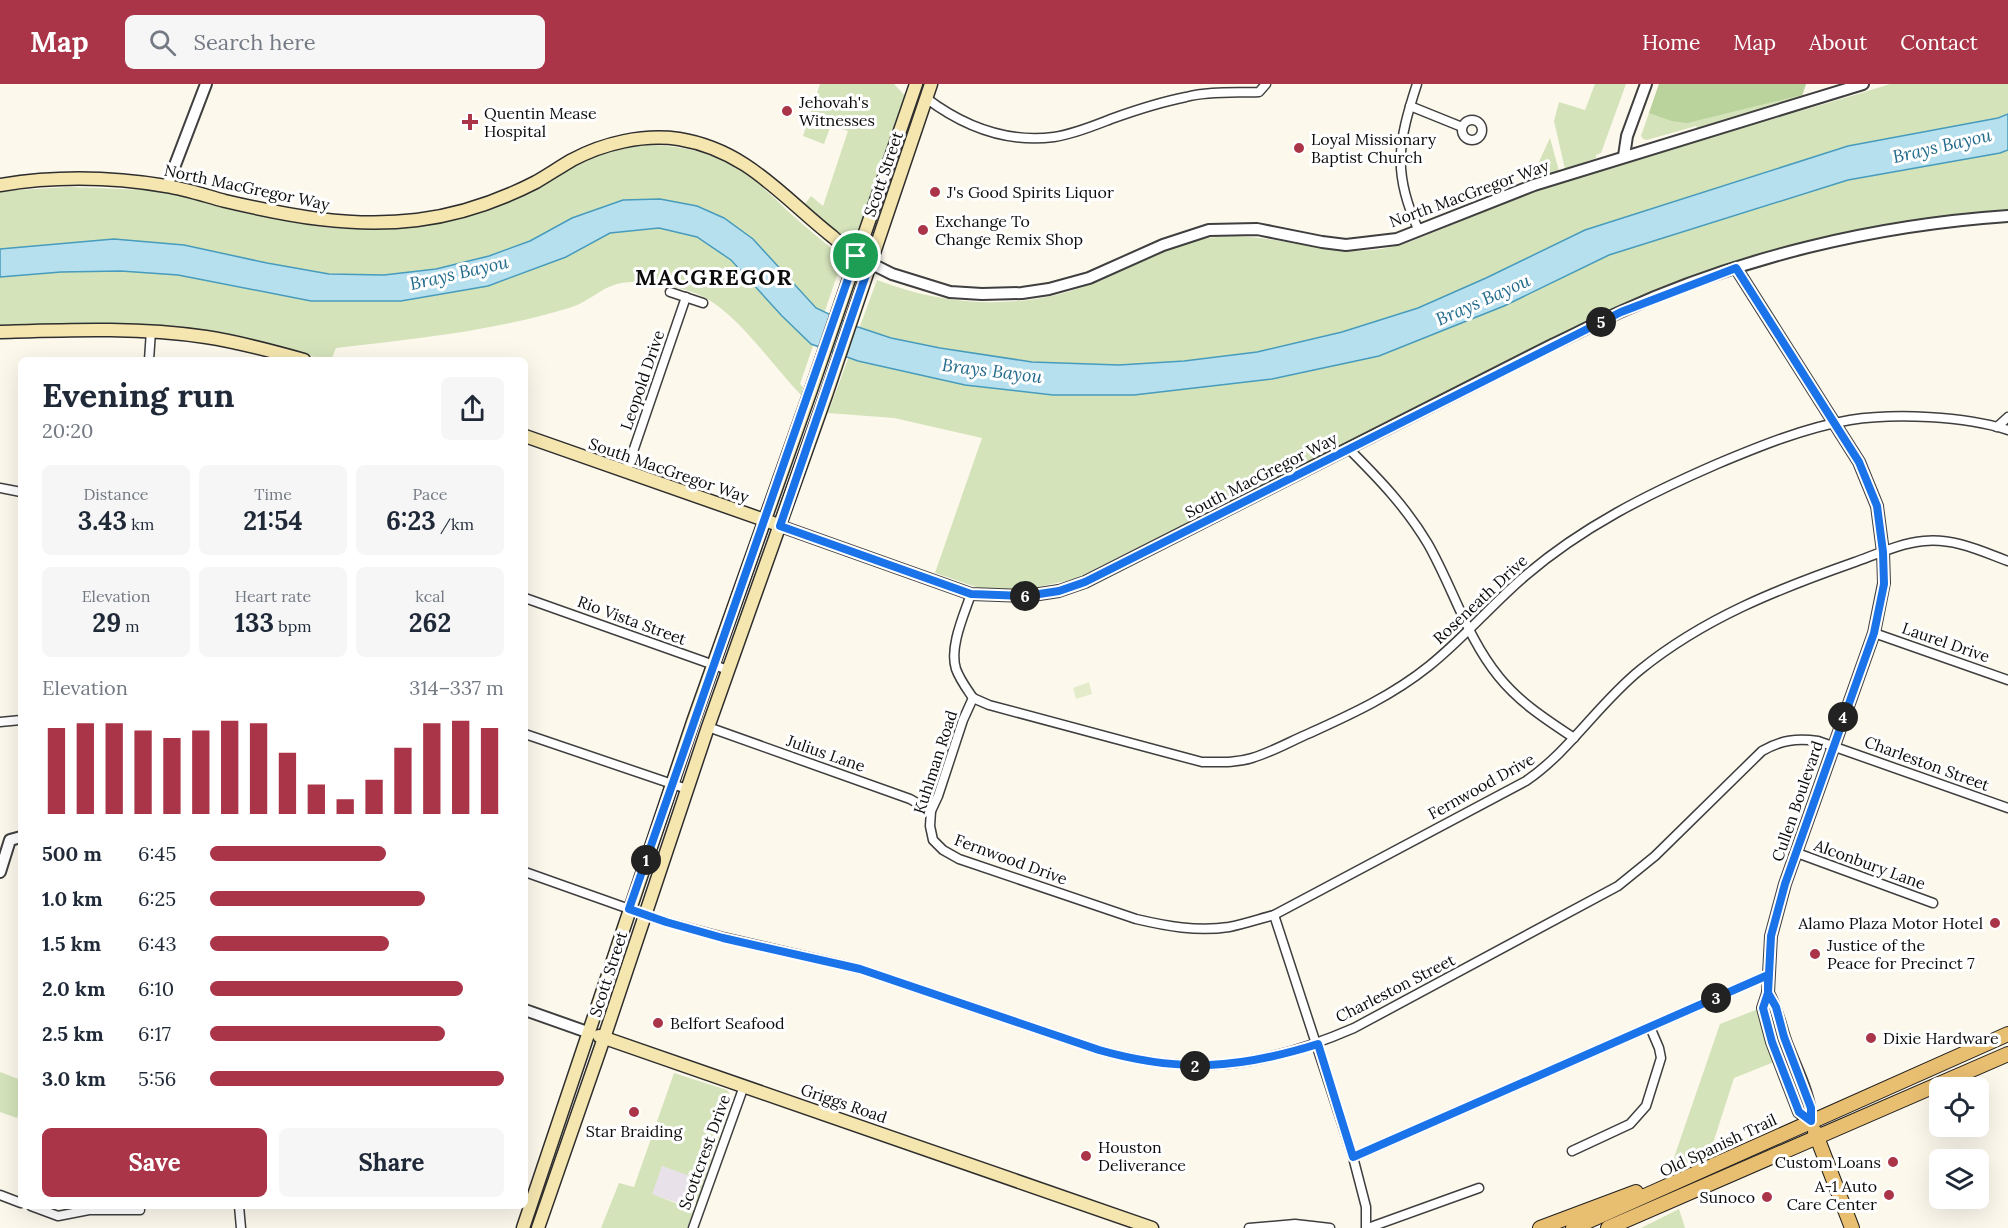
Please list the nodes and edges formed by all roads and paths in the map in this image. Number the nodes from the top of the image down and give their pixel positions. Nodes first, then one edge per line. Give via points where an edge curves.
1 (206, 84) edge
2 (931, 84) edge
3 (1266, 84) edge
4 (1417, 84) edge
5 (1646, 84) edge
6 (1863, 84) edge
7 (913, 86) edge
8 (926, 98) junction
9 (1410, 106) junction
10 (1462, 127) dead end
11 (1624, 156) junction
12 (0, 184) edge
13 (167, 186) junction
14 (2008, 216) edge
15 (1419, 231) junction
16 (856, 256) junction
17 (870, 263) junction
18 (1736, 268) junction
19 (670, 292) dead end
20 (686, 297) junction
21 (703, 303) dead end
22 (151, 331) junction
23 (0, 332) edge
24 (149, 357) edge
25 (293, 357) edge
26 (2008, 417) edge
27 (1834, 423) junction
28 (1997, 427) junction
29 (2008, 430) edge
30 (528, 437) edge
31 (1349, 449) junction
32 (626, 472) junction
33 (0, 488) edge
34 (18, 491) edge
35 (765, 521) junction
36 (780, 526) junction
37 (1883, 552) junction
38 (2008, 561) edge
39 (971, 594) junction
40 (528, 599) edge
41 (1470, 628) junction
42 (1874, 633) junction
43 (714, 665) junction
44 (728, 670) junction
45 (2008, 680) edge
46 (973, 698) junction
47 (18, 720) edge
48 (0, 722) edge
49 (708, 727) junction
50 (528, 735) edge
51 (1574, 738) junction
52 (1833, 746) junction
53 (673, 784) junction
54 (687, 789) junction
55 (2008, 808) edge
56 (931, 811) junction
57 (10, 838) edge
58 (933, 840) joint
59 (1797, 853) junction
60 (0, 872) edge
61 (528, 873) edge
62 (1933, 903) dead end
63 (629, 909) junction
64 (645, 915) junction
65 (1274, 915) junction
66 (1768, 975) junction
67 (528, 1011) edge
68 (1650, 1027) junction
69 (590, 1033) junction
70 (2008, 1034) edge
71 (604, 1038) junction
72 (1318, 1044) junction
73 (2008, 1054) edge
74 (1917, 1074) junction
75 (744, 1086) junction
76 (1924, 1091) junction
77 (1811, 1121) junction
78 (1818, 1138) junction
79 (1572, 1151) dead end
80 (1353, 1157) junction
81 (1672, 1184) junction
82 (1479, 1188) dead end
83 (0, 1195) edge
84 (1681, 1197) junction
85 (18, 1202) edge
86 (1668, 1203) junction
87 (39, 1209) edge
88 (239, 1209) edge
89 (140, 1210) dead end
90 (241, 1228) edge
91 (523, 1228) edge
92 (538, 1228) edge
93 (693, 1228) edge
94 (1152, 1228) edge
95 (1250, 1228) edge
96 (1330, 1228) edge
97 (1367, 1228) edge
98 (1540, 1228) edge
99 (1573, 1228) edge
100 (1608, 1228) edge
101 (1632, 1228) edge
102 (1852, 1228) edge

1 - 13 street
2 - 8 main road, Scott Street
3 - 8 street via 1259,92 1189,96 1151,105 1054,137 994,133 970,126
4 - 9 street
5 - 11 street via 1627,135
6 - 11 street, North MacGregor Way
7 - 8 street
7 - 16 main road, Scott Street
8 - 17 main road, Scott Street
9 - 10 street
9 - 15 street via 1400,158 1402,188
11 - 15 street, North MacGregor Way via 1534,185
12 - 13 main road, North MacGregor Way via 93,180
13 - 16 main road, North MacGregor Way via 294,217 343,222 403,221 480,205 536,182 599,148 654,137 703,144 734,157 757,171
14 - 18 street, South MacGregor Way via 1891,230 1817,245
15 - 17 street, North MacGregor Way via 1397,239 1346,245 1257,229 1209,230 1163,245 1089,279 1022,293 950,292
16 - 17 main road, North MacGregor Way
16 - 35 main road, Scott Street
17 - 36 main road, Scott Street
18 - 27 street, Cullen Boulevard
18 - 31 street, South MacGregor Way via 1621,312
19 - 20 street
20 - 21 street
20 - 32 street, Leopold Drive
22 - 23 main road
22 - 24 street
22 - 25 main road via 207,337
26 - 28 street
27 - 28 street, Roseneath Drive via 1896,417
27 - 37 street, Cullen Boulevard via 1871,487
27 - 41 street, Roseneath Drive via 1750,450 1610,516 1525,576
28 - 29 street, Roseneath Drive
30 - 32 main road, South MacGregor Way
31 - 39 street, South MacGregor Way via 1085,582 1026,596
31 - 41 street via 1400,502 1428,545
32 - 35 main road, South MacGregor Way
33 - 34 street
35 - 36 main road, South MacGregor Way
35 - 43 main road, Scott Street
36 - 39 street, South MacGregor Way
36 - 44 main road, Scott Street
37 - 38 street, Fernwood Drive via 1909,543 1942,540
37 - 42 street, Cullen Boulevard via 1884,584
37 - 51 street, Fernwood Drive via 1747,604 1690,633 1623,684
39 - 46 street, Kuhlman Road via 957,635 955,666
40 - 43 street, Rio Vista Street
41 - 46 street, Roseneath Drive via 1398,690 1250,759 1192,760
41 - 51 street via 1482,654 1513,693
42 - 45 street, Laurel Drive
42 - 52 street, Cullen Boulevard
43 - 44 street, Rio Vista Street
43 - 53 main road, Scott Street
44 - 49 main road, Scott Street
46 - 56 street, Kuhlman Road
47 - 48 street
49 - 54 main road, Scott Street
49 - 56 street, Julius Lane via 910,799
50 - 53 street
51 - 65 street, Fernwood Drive via 1526,781
52 - 55 street, Charleston Street
52 - 59 street, Cullen Boulevard
52 - 72 street, Charleston Street via 1804,739 1775,743 1618,886
53 - 54 street
53 - 63 main road, Scott Street
54 - 64 main road, Scott Street
56 - 58 street, Kuhlman Road
57 - 60 street
58 - 65 street, Fernwood Drive via 960,860 1164,926 1228,927
59 - 62 street, Alconbury Lane
59 - 66 street, Cullen Boulevard via 1771,936
61 - 63 street, Charleston Street
63 - 64 street, Charleston Street
63 - 69 main road, Scott Street
64 - 71 main road, Scott Street
64 - 72 street, Charleston Street via 723,938 860,969 1128,1059 1200,1066 1275,1057
65 - 72 street
66 - 68 street
66 - 77 street, Cullen Boulevard via 1763,1008 1772,1042 1799,1112
67 - 69 street, Griggs Road
68 - 79 street via 1661,1058 1646,1106 1630,1124
68 - 80 street
69 - 71 main road, Griggs Road
69 - 91 main road, Scott Street
70 - 74 main road, Old Spanish Trail
71 - 75 main road, Griggs Road
71 - 92 main road, Scott Street
72 - 80 street
73 - 76 main road, Old Spanish Trail
74 - 76 main road
74 - 77 main road, Old Spanish Trail
75 - 93 street, Scottcrest Drive
75 - 94 main road, Griggs Road
76 - 78 main road, Old Spanish Trail
77 - 78 main road, Cullen Boulevard
77 - 81 main road, Old Spanish Trail
78 - 84 main road, Old Spanish Trail
78 - 102 main road, Cullen Boulevard
80 - 97 street via 1366,1207
81 - 84 main road
81 - 98 main road via 1638,1191
81 - 99 main road, Old Spanish Trail
82 - 97 street
83 - 85 street
84 - 86 main road, Old Spanish Trail
86 - 100 main road, Old Spanish Trail
86 - 101 main road
87 - 89 street via 58,1216 89,1210
88 - 90 street
95 - 96 street via 1294,1224

